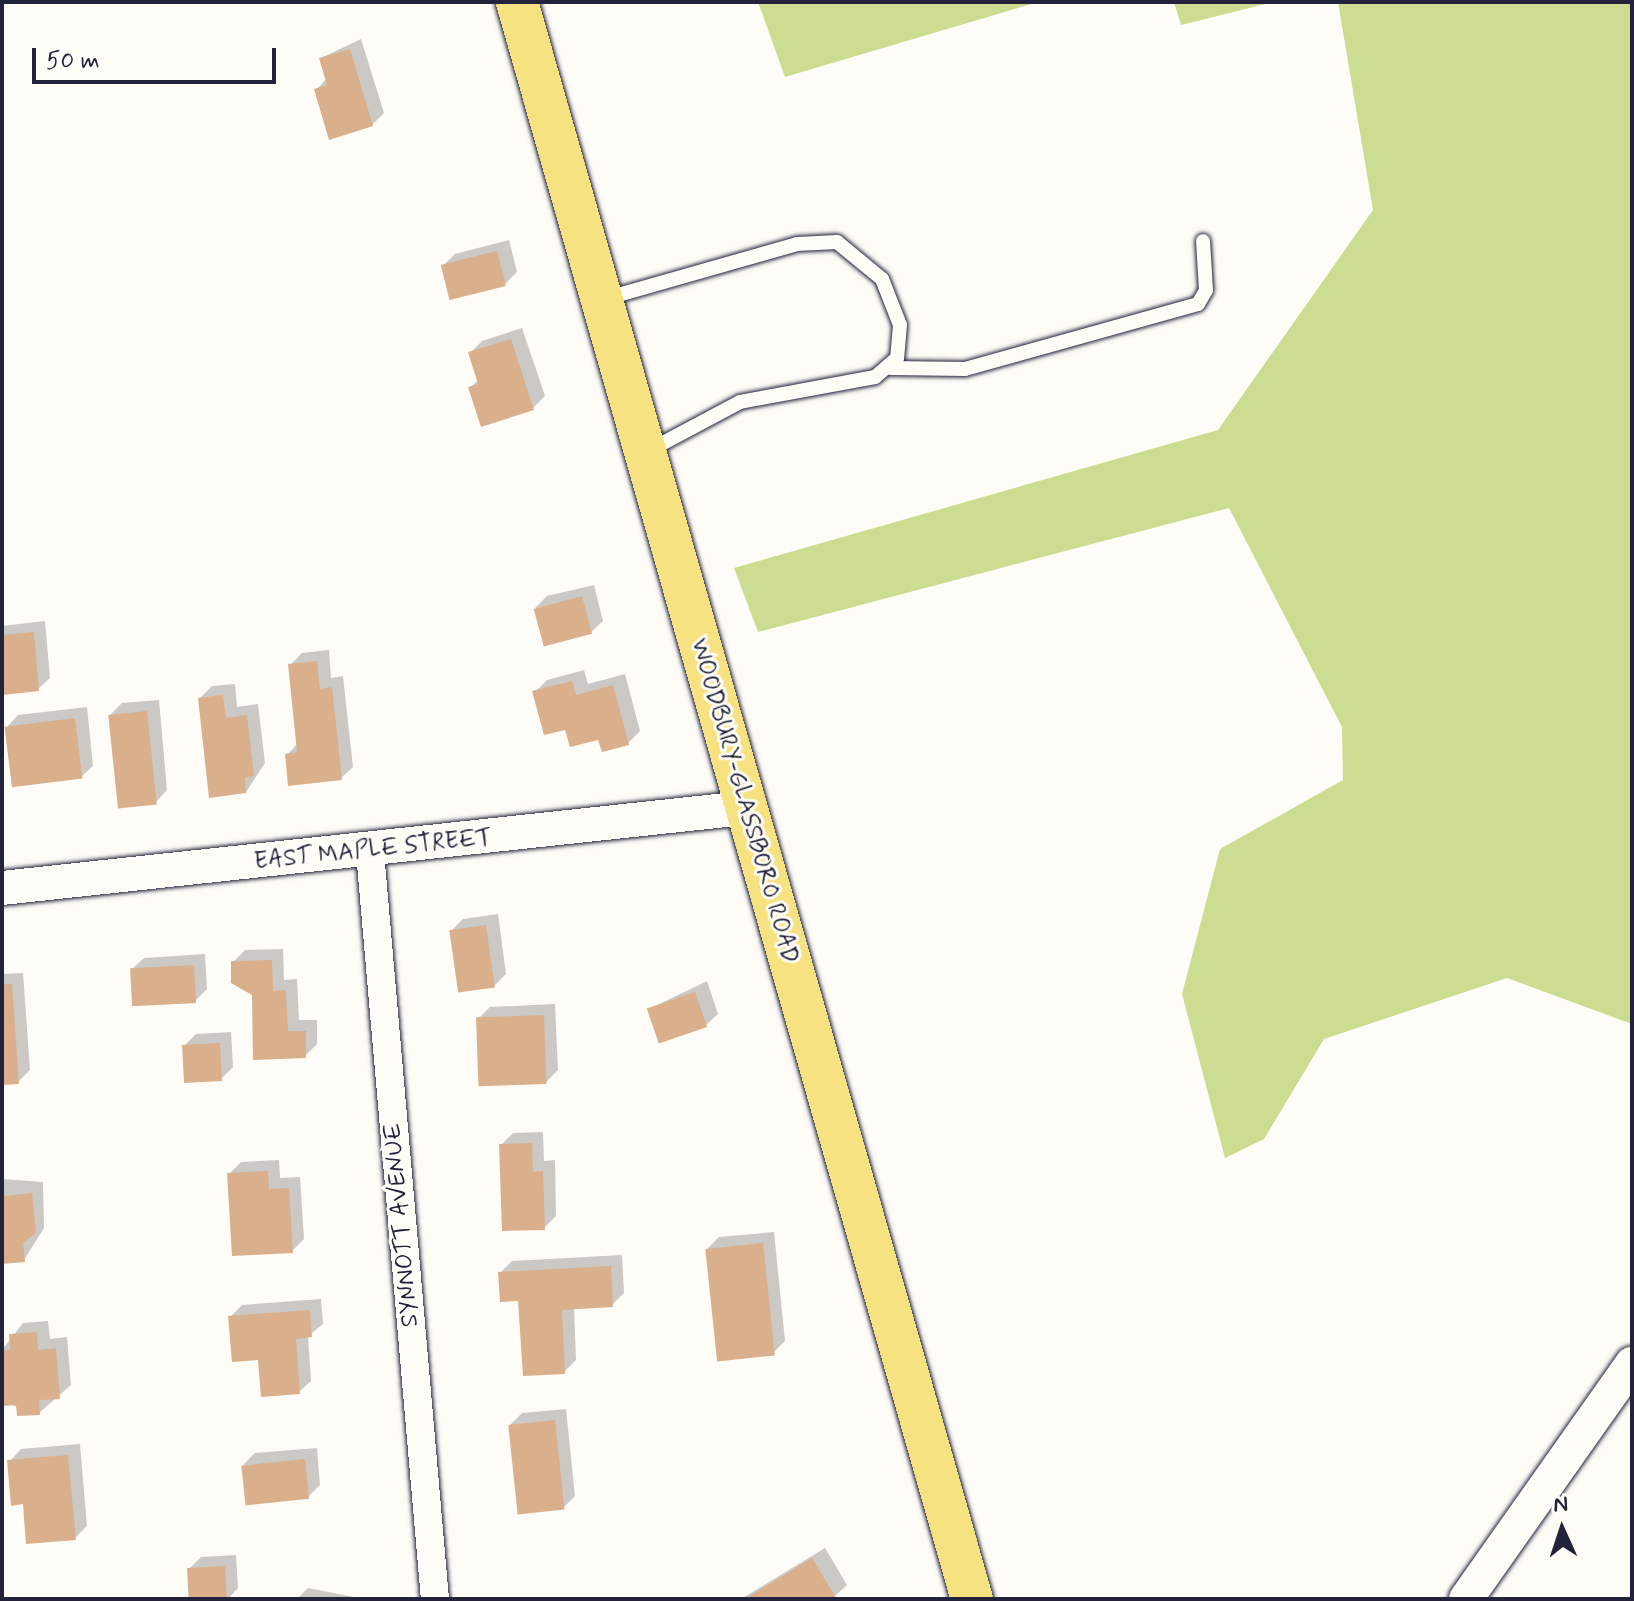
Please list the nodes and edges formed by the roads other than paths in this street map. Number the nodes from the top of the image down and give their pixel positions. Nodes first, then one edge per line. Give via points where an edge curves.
1 (517, 2) edge
2 (1203, 241) dead end
3 (602, 300) junction
4 (891, 368) junction
5 (646, 453) junction
6 (745, 808) junction
7 (370, 852) junction
8 (2, 888) edge
9 (1632, 1364) edge
10 (435, 1599) edge
11 (972, 1599) edge
12 (1466, 1599) edge

1 - 3 main road, WOODBURY-GLASSBORO ROAD
2 - 4 lane via 1206,290 1198,304 965,369
3 - 4 lane via 797,244 837,242 882,279 901,337
3 - 5 main road, WOODBURY-GLASSBORO ROAD
4 - 5 lane via 859,384 820,382 740,402
5 - 6 main road, WOODBURY-GLASSBORO ROAD
6 - 7 street, EAST MAPLE STREET
6 - 11 main road, WOODBURY-GLASSBORO ROAD
7 - 8 street, EAST MAPLE STREET
7 - 10 street, SYNNOTT AVENUE
9 - 12 street

